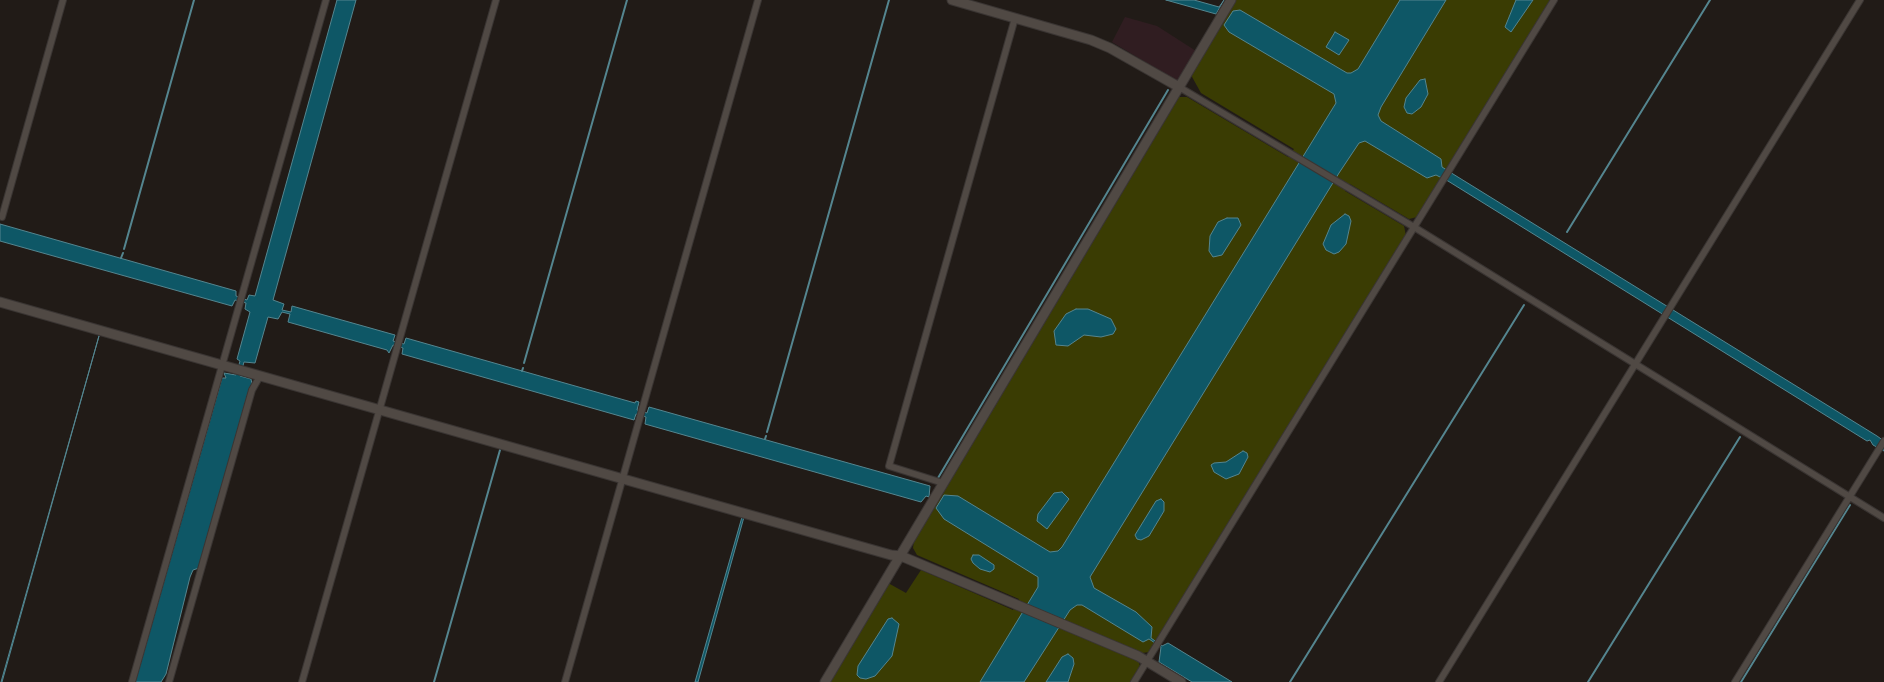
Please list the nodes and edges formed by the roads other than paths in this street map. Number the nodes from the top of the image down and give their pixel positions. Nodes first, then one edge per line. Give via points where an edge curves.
1 (63, 0) edge
2 (326, 0) edge
3 (496, 0) edge
4 (758, 0) edge
5 (952, 0) edge
6 (1231, 0) edge
7 (1554, 0) edge
8 (1860, 0) edge
9 (1015, 18) junction
10 (1179, 87) junction
11 (2, 217) dead end
12 (1414, 227) junction
13 (0, 302) edge
14 (1635, 364) junction
15 (222, 365) junction
16 (260, 376) junction
17 (380, 410) junction
18 (1884, 441) edge
19 (622, 479) junction
20 (943, 483) junction
21 (1850, 497) junction
22 (1884, 518) edge
23 (900, 556) junction
24 (1147, 661) junction
25 (132, 682) edge
26 (169, 682) edge
27 (302, 682) edge
28 (565, 682) edge
29 (825, 682) edge
30 (1134, 682) edge
31 (1181, 682) edge
32 (1439, 682) edge
33 (1735, 682) edge

1 - 11 street
2 - 15 street
3 - 17 street
4 - 19 street
5 - 9 street
6 - 10 street
7 - 12 street
8 - 14 street
9 - 10 street via 1091,40
9 - 20 street via 889,466
10 - 12 street
10 - 20 street
12 - 14 street
12 - 24 street
13 - 15 street
14 - 21 street
14 - 32 street
15 - 16 street
15 - 25 street
16 - 17 street
16 - 26 street via 252,390
17 - 19 street
17 - 27 street
18 - 21 street
19 - 23 street
19 - 28 street
20 - 23 street
21 - 22 street
21 - 33 street
23 - 24 street
23 - 29 street
24 - 30 street
24 - 31 street

